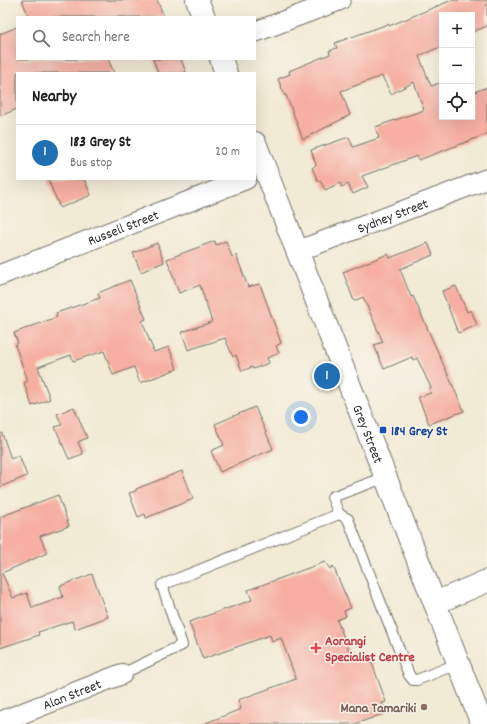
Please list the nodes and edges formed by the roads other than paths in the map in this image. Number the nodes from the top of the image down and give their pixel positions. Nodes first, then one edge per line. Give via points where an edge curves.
1 (197, 0) edge
2 (340, 0) edge
3 (204, 16) edge
4 (256, 32) edge
5 (221, 60) edge
6 (226, 72) edge
7 (256, 148) edge
8 (261, 173) edge
9 (487, 179) edge
10 (243, 180) edge
11 (298, 251) junction
12 (0, 275) edge
13 (386, 477) junction
14 (339, 514) junction
15 (487, 581) edge
16 (435, 603) junction
17 (459, 663) junction
18 (122, 674) joint
19 (0, 722) edge
20 (482, 724) edge

1 - 3 street
2 - 4 street
5 - 6 street
7 - 8 street, Grey Street
8 - 11 street, Grey Street
9 - 11 street, Sydney Street
10 - 12 street, Russell Street
11 - 13 street, Grey Street
13 - 14 lane via 332,497
13 - 16 street, Grey Street
14 - 17 lane via 348,519 413,680
14 - 18 lane via 162,585 182,645
15 - 16 street
16 - 17 street, Grey Street
17 - 20 street, Grey Street
18 - 19 street, Alan Street

